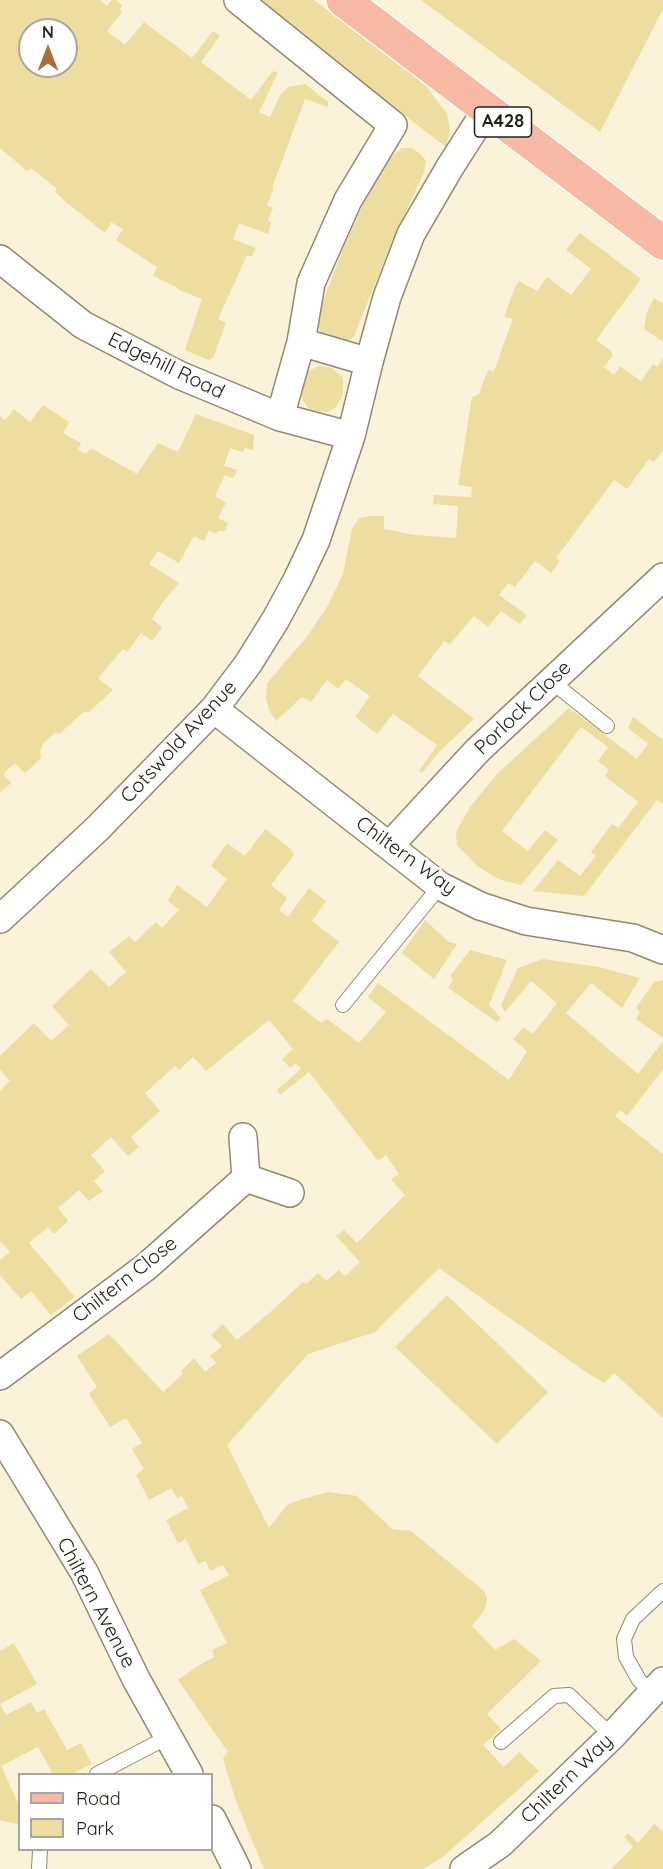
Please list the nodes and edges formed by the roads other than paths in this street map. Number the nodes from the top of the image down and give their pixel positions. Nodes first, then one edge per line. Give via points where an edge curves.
1 (238, 0) edge
2 (343, 0) edge
3 (487, 110) junction
4 (663, 243) edge
5 (0, 259) edge
6 (301, 342) junction
7 (369, 362) junction
8 (280, 417) junction
9 (351, 436) junction
10 (663, 577) edge
11 (551, 681) junction
12 (214, 709) junction
13 (608, 726) dead end
14 (390, 845) junction
15 (440, 886) junction
16 (0, 919) edge
17 (663, 950) edge
18 (343, 1005) dead end
19 (243, 1137) dead end
20 (246, 1178) junction
21 (290, 1193) dead end
22 (0, 1376) edge
23 (0, 1434) edge
24 (663, 1591) edge
25 (657, 1687) edge
26 (612, 1736) junction
27 (168, 1737) junction
28 (501, 1742) dead end
29 (100, 1773) edge
30 (188, 1773) edge
31 (213, 1821) edge
32 (40, 1851) edge
33 (39, 1869) edge
34 (237, 1869) edge
35 (464, 1869) edge

1 - 6 street via 393,125 348,200 311,283
2 - 3 main road, A428
3 - 4 main road, A428
3 - 7 street, Cotswold Avenue via 411,234 387,297
5 - 8 street, Edgehill Road via 84,325 179,375
6 - 7 street
6 - 8 street
7 - 9 street, Cotswold Avenue
8 - 9 street, Edgehill Road
9 - 12 street, Cotswold Avenue via 297,580 248,664
10 - 11 street, Porlock Close
11 - 13 lane
11 - 14 street, Porlock Close via 478,750
12 - 14 street, Chiltern Way
12 - 16 street, Cotswold Avenue via 97,829
14 - 15 street, Chiltern Way
15 - 17 street, Chiltern Way via 480,906 526,921 633,938
15 - 18 lane
19 - 20 street
20 - 21 street
20 - 22 street, Chiltern Close via 146,1267
23 - 27 street, Chiltern Avenue via 84,1572
24 - 25 lane via 633,1619 624,1639 626,1657 639,1680
25 - 26 street, Chiltern Way
26 - 28 lane via 569,1695 554,1696
26 - 35 street, Chiltern Way via 500,1844
27 - 29 lane
27 - 30 street, Chiltern Avenue
31 - 34 street
32 - 33 lane

